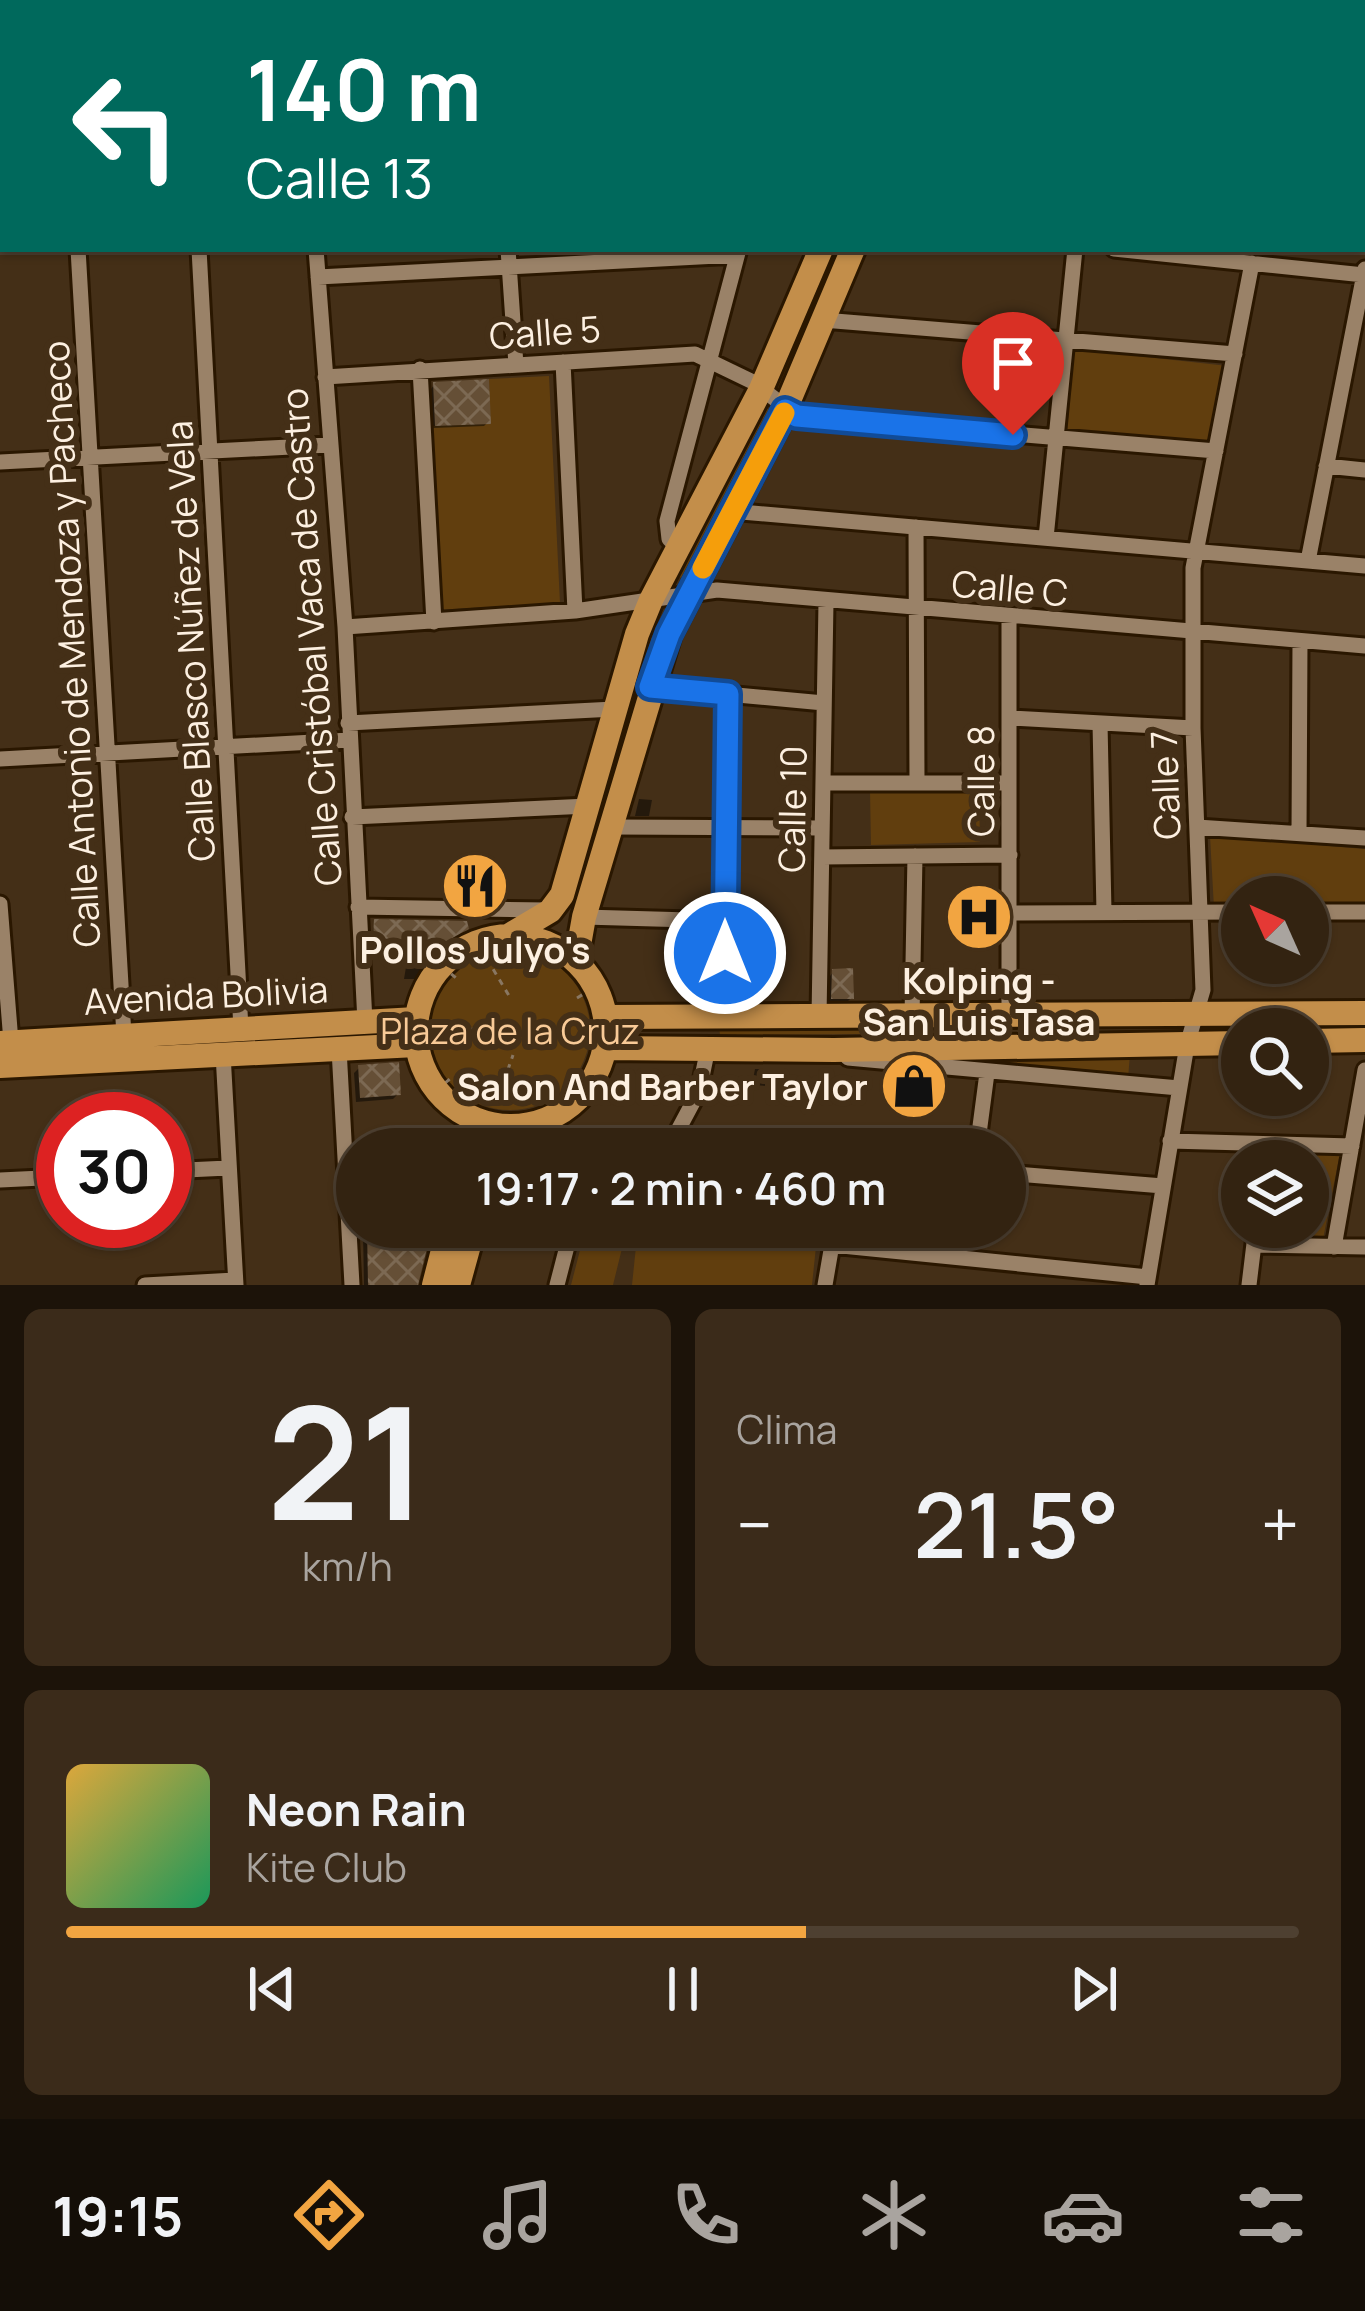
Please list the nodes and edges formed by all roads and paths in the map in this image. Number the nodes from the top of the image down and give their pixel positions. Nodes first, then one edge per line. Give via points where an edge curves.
1 (78, 252) edge
2 (199, 252) edge
3 (316, 252) edge
4 (738, 252) edge
5 (820, 252) edge
6 (852, 252) edge
7 (1075, 252) edge
8 (1197, 253) edge
9 (508, 257) edge
10 (1275, 257) edge
11 (1252, 263) junction
12 (1364, 272) edge
13 (318, 277) junction
14 (824, 320) junction
15 (1360, 320) edge
16 (1066, 341) junction
17 (1234, 353) junction
18 (710, 360) junction
19 (563, 362) junction
20 (516, 365) junction
21 (420, 369) junction
22 (325, 377) junction
23 (761, 389) junction
24 (785, 410) junction
25 (1057, 439) junction
26 (329, 445) junction
27 (210, 451) junction
28 (1216, 451) junction
29 (89, 455) junction
30 (0, 461) edge
31 (1326, 466) junction
32 (1365, 470) edge
33 (730, 511) junction
34 (916, 527) junction
35 (1046, 538) junction
36 (678, 548) junction
37 (1196, 551) junction
38 (1308, 561) junction
39 (1365, 566) edge
40 (690, 592) junction
41 (651, 600) junction
42 (826, 602) junction
43 (918, 610) junction
44 (575, 611) junction
45 (1009, 618) junction
46 (434, 622) junction
47 (345, 626) junction
48 (1192, 634) junction
49 (1300, 641) junction
50 (1365, 646) edge
51 (650, 687) junction
52 (728, 694) junction
53 (824, 703) junction
54 (614, 709) junction
55 (1010, 718) junction
56 (1100, 723) junction
57 (1193, 728) junction
58 (349, 732) junction
59 (226, 745) junction
60 (106, 752) junction
61 (0, 759) edge
62 (823, 782) junction
63 (917, 782) junction
64 (1009, 783) junction
65 (588, 806) junction
66 (352, 817) junction
67 (725, 826) junction
68 (613, 827) junction
69 (1197, 827) junction
70 (822, 828) junction
71 (1299, 832) junction
72 (1365, 838) edge
73 (1010, 855) junction
74 (915, 856) junction
75 (822, 857) junction
76 (0, 904) edge
77 (358, 907) junction
78 (550, 910) junction
79 (1104, 911) junction
80 (1199, 912) junction
81 (1221, 912) edge
82 (1329, 912) edge
83 (1365, 912) edge
84 (1010, 913) junction
85 (584, 917) junction
86 (725, 921) junction
87 (508, 936) junction
88 (487, 959) dead end
89 (576, 962) junction
90 (511, 999) dead end
91 (1365, 1013) edge
92 (1195, 1015) junction
93 (726, 1017) junction
94 (819, 1017) junction
95 (912, 1017) junction
96 (1009, 1017) junction
97 (605, 1018) junction
98 (365, 1022) junction
99 (494, 1028) dead end
100 (241, 1029) junction
101 (422, 1032) junction
102 (124, 1036) junction
103 (1365, 1040) edge
104 (1329, 1041) edge
105 (1221, 1044) edge
106 (1186, 1045) junction
107 (339, 1048) junction
108 (604, 1048) junction
109 (708, 1048) junction
110 (4, 1050) edge
111 (834, 1050) junction
112 (223, 1054) junction
113 (513, 1055) dead end
114 (1365, 1070) edge
115 (987, 1073) junction
116 (1179, 1088) junction
117 (493, 1125) edge
118 (681, 1128) edge
119 (980, 1128) edge
120 (1171, 1141) junction
121 (1352, 1146) junction
122 (1221, 1147) edge
123 (1329, 1148) edge
124 (228, 1168) junction
125 (192, 1170) edge
126 (1026, 1175) edge
127 (36, 1178) edge
128 (0, 1180) edge
129 (1163, 1186) junction
130 (1329, 1246) edge
131 (1334, 1246) junction
132 (1365, 1247) edge
133 (444, 1248) edge
134 (468, 1248) edge
135 (566, 1248) edge
136 (831, 1248) edge
137 (858, 1248) edge
138 (1254, 1248) edge
139 (1147, 1281) edge
140 (236, 1282) edge
141 (146, 1285) edge
142 (352, 1285) edge
143 (434, 1285) edge
144 (458, 1285) edge
145 (556, 1285) edge
146 (824, 1285) edge
147 (1249, 1285) edge

1 - 29 street, Calle Antonio de Mendoza y Pacheco
2 - 27 street, Calle Blasco Núñez de Vela
3 - 13 street, Calle Cristóbal Vaca de Castro
4 - 9 street
4 - 18 street
5 - 23 main road
6 - 14 main road
7 - 16 street
8 - 11 street
9 - 13 street
9 - 20 street
10 - 11 street
10 - 12 street
11 - 17 street, Calle 7
12 - 15 street
13 - 22 street, Calle Cristóbal Vaca de Castro
14 - 16 street
14 - 24 main road
15 - 31 street
16 - 17 street
16 - 25 street
17 - 28 street, Calle 7
18 - 19 street, Calle 5 via 674,352
18 - 23 street, Calle 5
18 - 36 street via 667,521
19 - 20 street, Calle 5
19 - 44 street
20 - 21 street, Calle 5
21 - 22 street, Calle 5
21 - 46 street
22 - 26 street, Calle Cristóbal Vaca de Castro
23 - 24 street, Calle 5
23 - 36 main road
24 - 25 street
24 - 33 main road
25 - 28 street
25 - 35 street
26 - 27 street
26 - 47 street, Calle Cristóbal Vaca de Castro
27 - 29 street
27 - 59 street, Calle Blasco Núñez de Vela
28 - 37 street, Calle 7
29 - 30 street
29 - 60 street, Calle Antonio de Mendoza y Pacheco
31 - 32 street
31 - 38 street
33 - 34 street
33 - 40 main road
34 - 35 street
34 - 43 street
35 - 37 street
36 - 41 main road
37 - 38 street
37 - 48 street, Calle 7
38 - 39 street
40 - 41 street, Calle C
40 - 42 street, Calle C
40 - 51 main road
41 - 44 street, Calle C
41 - 54 main road
42 - 43 street, Calle C
42 - 53 street, Calle 10
43 - 45 street, Calle C
43 - 63 street
44 - 46 street, Calle C
45 - 48 street, Calle C
45 - 55 street, Calle 8
46 - 47 street, Calle C
47 - 58 street, Calle Cristóbal Vaca de Castro
48 - 49 street, Calle C
48 - 57 street, Calle 7
49 - 50 street, Calle C
49 - 71 street
51 - 52 street
51 - 68 main road
52 - 53 street
52 - 67 street
53 - 62 street, Calle 10
54 - 58 street
54 - 65 main road
55 - 56 street
55 - 64 street, Calle 8
56 - 57 street
56 - 79 street
57 - 69 street, Calle 7
58 - 59 street
58 - 66 street, Calle Cristóbal Vaca de Castro
59 - 60 street
59 - 100 street, Calle Blasco Núñez de Vela
60 - 61 street
60 - 102 street, Calle Antonio de Mendoza y Pacheco
62 - 63 street
62 - 70 street, Calle 10
63 - 64 street
64 - 73 street, Calle 8
65 - 66 street
65 - 78 main road via 562,895
66 - 77 street, Calle Cristóbal Vaca de Castro
67 - 68 street
67 - 70 street
67 - 86 street
68 - 85 main road
69 - 71 street
69 - 80 street, Calle 7
70 - 75 street, Calle 10
71 - 72 street
73 - 74 street
73 - 84 street, Calle 8
74 - 75 street
74 - 95 street
75 - 94 street, Calle 10
76 - 110 street
77 - 78 street
77 - 98 street, Calle Cristóbal Vaca de Castro
78 - 87 main road
79 - 80 street
79 - 84 street
80 - 81 street
80 - 92 street, Calle 7 via 1203,990
82 - 83 street
84 - 96 street, Calle 8
85 - 86 street
85 - 89 main road
86 - 93 street
87 - 89 main road via 551,945
87 - 101 main road via 465,948 425,990
88 - 90 path
89 - 97 main road
91 - 92 main road
92 - 96 main road
92 - 106 street, Calle 7
93 - 94 main road
93 - 97 main road
94 - 95 main road
95 - 96 main road
97 - 108 main road
98 - 100 main road, Avenida Bolivia
98 - 101 main road, Avenida Bolivia
99 - 101 path
100 - 102 main road, Avenida Bolivia
101 - 107 main road, Avenida Bolivia
101 - 117 main road via 424,1072 444,1084 451,1106
102 - 110 main road, Avenida Bolivia
103 - 104 main road
105 - 106 main road
106 - 111 main road
106 - 116 street, Calle 7
107 - 112 main road, Avenida Bolivia
107 - 142 street
108 - 109 main road
108 - 117 main road via 587,1088 535,1123
109 - 111 main road
109 - 118 street
110 - 112 main road, Avenida Bolivia
111 - 115 street via 858,1061
112 - 124 street
113 - 117 path
114 - 121 street
115 - 116 street
115 - 119 street
116 - 120 street, Calle 7
120 - 122 street
120 - 129 street, Calle 7
121 - 123 street
121 - 131 street
124 - 125 street
124 - 140 street
126 - 129 street
127 - 128 street
129 - 139 street, Calle 7
130 - 131 street
131 - 132 street
133 - 143 main road
134 - 144 main road
135 - 145 street
136 - 146 street
137 - 139 street
138 - 147 street
140 - 141 street

